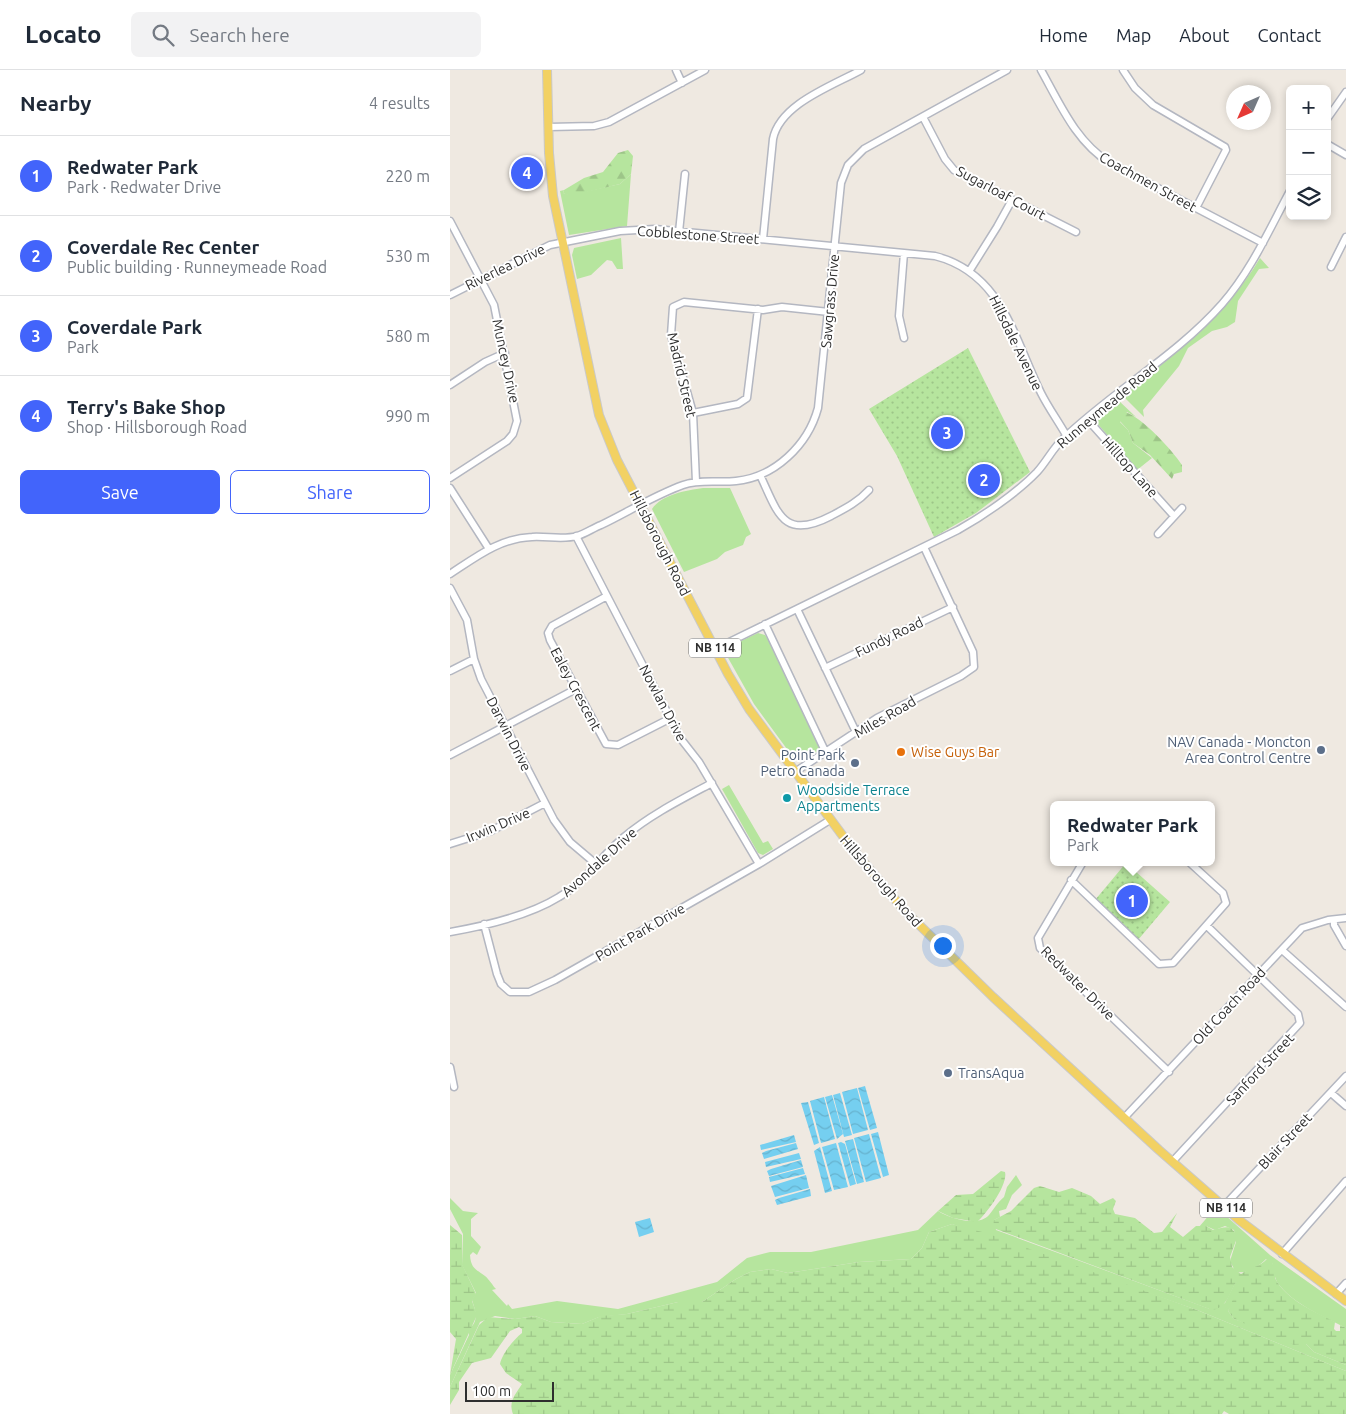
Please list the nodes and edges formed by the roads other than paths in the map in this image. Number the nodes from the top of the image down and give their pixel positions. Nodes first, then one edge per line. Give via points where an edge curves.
1 (547, 70) edge
2 (676, 70) edge
3 (705, 70) edge
4 (861, 70) edge
5 (1007, 70) edge
6 (1042, 70) edge
7 (1123, 70) edge
8 (682, 83) junction
9 (1346, 92) edge
10 (1331, 113) edge
11 (923, 117) junction
12 (548, 127) junction
13 (1331, 147) edge
14 (1346, 156) edge
15 (685, 174) dead end
16 (1286, 199) edge
17 (1012, 200) junction
18 (1196, 208) junction
19 (450, 220) edge
20 (679, 232) junction
21 (1076, 232) dead end
22 (1346, 237) edge
23 (763, 239) junction
24 (562, 242) junction
25 (1263, 242) junction
26 (835, 246) junction
27 (904, 253) junction
28 (1331, 267) dead end
29 (970, 270) junction
30 (481, 278) junction
31 (450, 295) edge
32 (758, 309) junction
33 (828, 312) junction
34 (904, 338) dead end
35 (504, 353) junction
36 (450, 385) edge
37 (693, 413) junction
38 (1087, 419) junction
39 (1066, 435) junction
40 (760, 475) junction
41 (450, 478) edge
42 (696, 482) junction
43 (450, 488) edge
44 (869, 490) dead end
45 (641, 506) junction
46 (1182, 508) dead end
47 (1174, 516) junction
48 (1158, 534) dead end
49 (576, 536) junction
50 (924, 547) junction
51 (489, 549) junction
52 (450, 574) edge
53 (450, 588) edge
54 (607, 596) junction
55 (953, 607) junction
56 (797, 609) junction
57 (765, 624) junction
58 (715, 649) junction
59 (474, 658) junction
60 (825, 668) junction
61 (450, 671) edge
62 (576, 689) junction
63 (670, 718) junction
64 (505, 726) junction
65 (856, 732) junction
66 (826, 753) junction
67 (450, 755) edge
68 (795, 772) junction
69 (712, 783) junction
70 (545, 803) junction
71 (830, 820) junction
72 (450, 844) edge
73 (596, 864) junction
74 (759, 864) junction
75 (1080, 866) edge
76 (1193, 866) edge
77 (1071, 880) junction
78 (1346, 918) edge
79 (1334, 920) junction
80 (484, 924) junction
81 (1208, 926) junction
82 (450, 932) edge
83 (1346, 946) edge
84 (1282, 950) junction
85 (1258, 976) junction
86 (1346, 1007) edge
87 (450, 1067) edge
88 (1169, 1072) junction
89 (1346, 1076) edge
90 (454, 1087) dead end
91 (1331, 1093) junction
92 (1346, 1106) edge
93 (1125, 1117) junction
94 (1172, 1161) junction
95 (1346, 1181) edge
96 (1224, 1206) junction
97 (1282, 1254) junction
98 (1346, 1283) edge
99 (1336, 1294) junction
100 (1346, 1300) edge

1 - 12 main road, Hillsborough Road / NB 114
2 - 8 street
3 - 8 street
4 - 23 street via 792,108 777,126
5 - 11 street, Sawgrass Drive
6 - 18 street, Coachmen Street via 1074,129 1091,149 1110,163
7 - 18 street via 1135,88 1153,105 1225,147
8 - 12 street via 604,124
9 - 10 street
11 - 17 street, Sugarloaf Court via 950,167
11 - 26 street, Sawgrass Drive via 864,149 845,168
12 - 24 main road, Hillsborough Road / NB 114 via 550,175
13 - 14 street
15 - 20 street
16 - 25 street, Runneymeade Road
17 - 21 street, Sugarloaf Court
17 - 29 street
18 - 25 street, Coachmen Street
19 - 30 street, Muncey Drive
20 - 23 street, Cobblestone Street
20 - 24 street, Cobblestone Street via 630,230
22 - 28 street
23 - 26 street, Cobblestone Street
24 - 30 street, Riverlea Drive
24 - 45 main road, Hillsborough Road / NB 114 via 598,415
25 - 38 street, Runneymeade Road via 1236,286 1215,312
26 - 27 street, Hillsdale Avenue
26 - 33 street, Sawgrass Drive
27 - 29 street, Hillsdale Avenue via 935,256
27 - 34 street via 899,316
29 - 39 street, Hillsdale Avenue via 998,302 1041,392
30 - 31 street, Riverlea Drive
30 - 35 street, Muncey Drive via 496,311
32 - 33 street, Madrid Street
32 - 37 street via 747,398 738,404
32 - 37 street, Madrid Street via 684,302 672,307 671,335
33 - 40 street, Sawgrass Drive via 821,395 814,420 795,450
35 - 36 street
35 - 41 street, Muncey Drive via 517,410 515,430 507,441
37 - 42 street, Madrid Street
38 - 39 street, Runneymeade Road
38 - 47 street, Hilltop Lane
39 - 50 street, Runneymeade Road via 1029,479 975,519
40 - 42 street, Sawgrass Drive via 737,481
40 - 44 street via 780,515 798,526 816,524 853,505
42 - 45 street, Sawgrass Drive via 674,488
43 - 51 street
45 - 49 street, Sawgrass Drive
45 - 58 main road, Hillsborough Road / NB 114
46 - 47 street
47 - 48 street
49 - 51 street via 526,537
49 - 54 street, Nowlan Drive
50 - 55 street
50 - 56 street, Runneymeade Road
51 - 52 street
53 - 59 street, Darwin Drive via 467,620
54 - 62 street, Ealey Crescent via 554,624 549,630 550,640
54 - 63 street, Nowlan Drive
55 - 60 street, Fundy Road
55 - 65 street, Miles Road via 974,652 972,669
56 - 57 street, Runneymeade Road
56 - 60 street
57 - 58 street, Runneymeade Road
57 - 66 street
58 - 68 main road, Hillsborough Road / NB 114 via 749,709
59 - 61 street
59 - 64 street, Darwin Drive
60 - 65 street
62 - 63 street, Ealey Crescent via 609,746 618,745
62 - 64 street
63 - 69 street, Nowlan Drive
64 - 67 street
64 - 70 street, Darwin Drive
65 - 66 street, Miles Road
66 - 68 street, Miles Road
68 - 71 main road, Hillsborough Road / NB 114
69 - 73 street, Avondale Drive via 638,826
69 - 74 street, Nowlan Drive
70 - 72 street, Irwin Drive via 491,831
70 - 73 street, Darwin Drive via 570,842
71 - 74 street, Point Park Drive
71 - 93 main road, Hillsborough Road / NB 114 via 904,910 993,997
73 - 80 street, Avondale Drive via 559,898 533,910
74 - 80 street, Point Park Drive via 563,975 523,993 510,992 501,984
75 - 77 street, Redwater Drive
76 - 81 street via 1223,893 1226,903
77 - 81 street via 1159,964 1173,963
77 - 88 street, Redwater Drive via 1038,938 1040,948
78 - 79 street, Old Coach Road
79 - 83 street
79 - 84 street, Old Coach Road via 1302,928
80 - 82 street, Avondale Drive
81 - 85 street
84 - 85 street, Old Coach Road
84 - 86 street
85 - 88 street, Old Coach Road
85 - 94 street, Sanford Street via 1298,1014 1300,1023
87 - 90 street
88 - 93 street, Old Coach Road
89 - 91 street, Blair Street
91 - 92 street
91 - 96 street, Blair Street
93 - 94 main road, Hillsborough Road / NB 114
94 - 96 main road, Hillsborough Road / NB 114
95 - 97 street
96 - 97 main road, Hillsborough Road / NB 114
97 - 99 main road, Hillsborough Road / NB 114
98 - 99 street
99 - 100 main road, Hillsborough Road / NB 114

